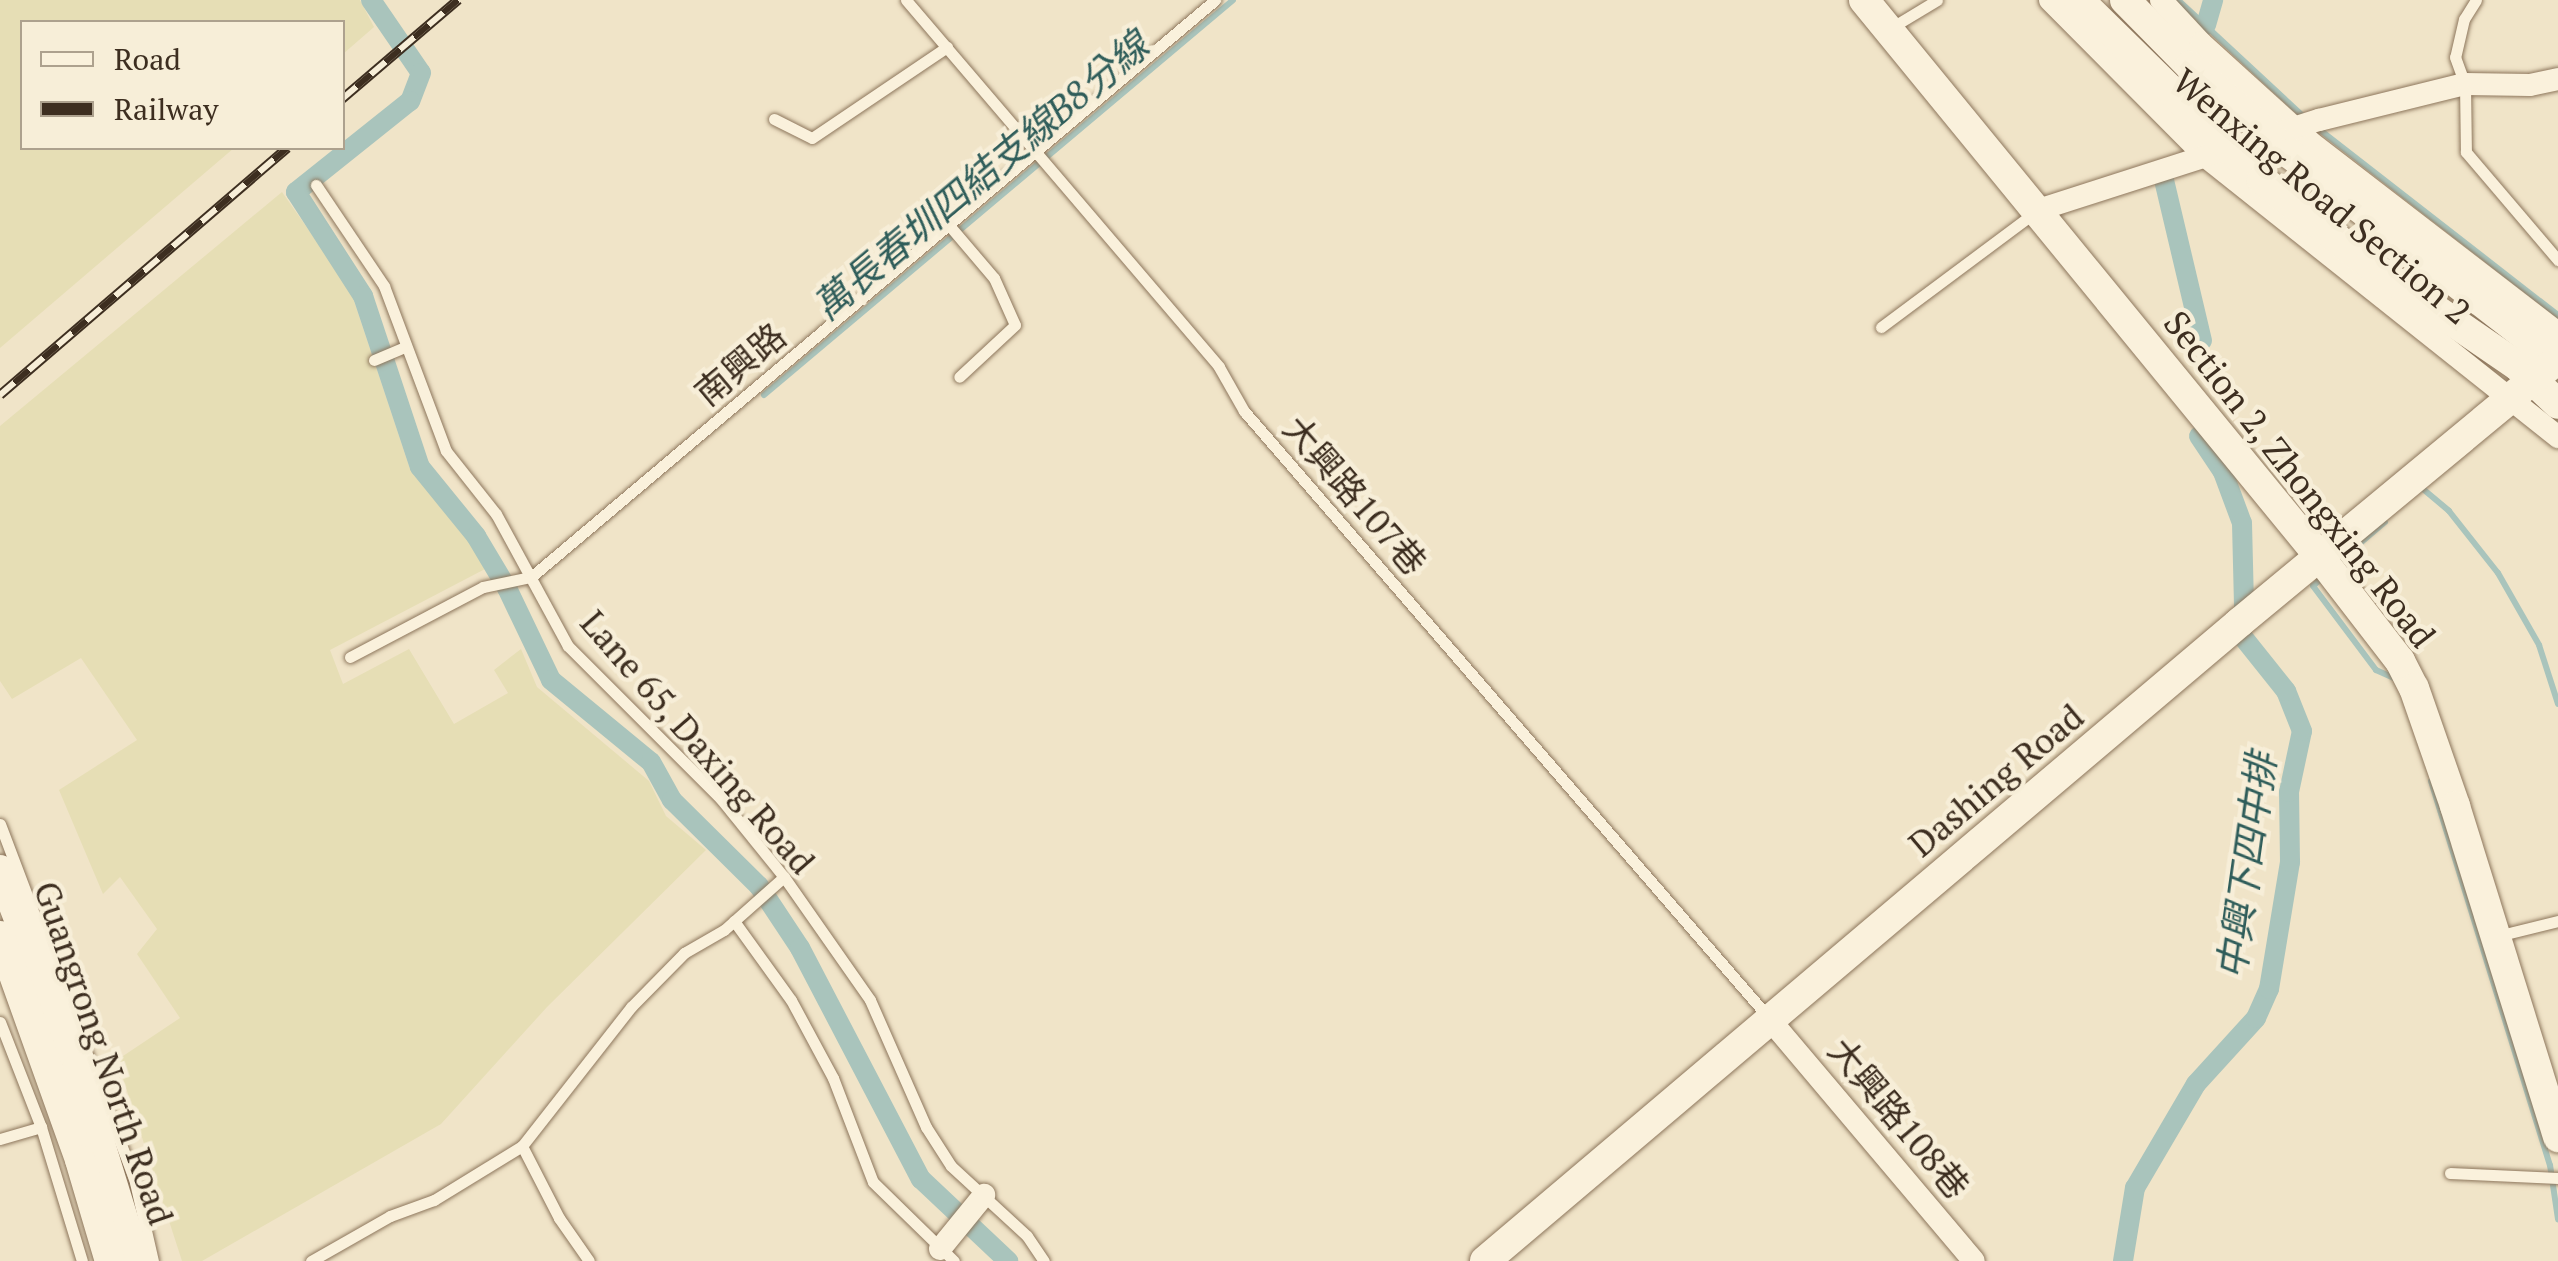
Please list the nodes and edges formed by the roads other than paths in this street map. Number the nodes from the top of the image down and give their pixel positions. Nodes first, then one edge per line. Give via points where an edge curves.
1 (906, 0) edge
2 (1216, 0) edge
3 (1864, 0) edge
4 (1937, 0) edge
5 (2050, 0) edge
6 (2079, 0) edge
7 (2126, 0) edge
8 (2161, 0) edge
9 (2476, 0) edge
10 (1889, 29) junction
11 (946, 47) junction
12 (2558, 79) edge
13 (2464, 84) junction
14 (774, 119) dead end
15 (2282, 132) junction
16 (1036, 150) junction
17 (2218, 153) junction
18 (316, 185) dead end
19 (2038, 210) junction
20 (948, 224) junction
21 (2558, 260) edge
22 (1881, 326) dead end
23 (2558, 333) edge
24 (406, 347) junction
25 (374, 360) dead end
26 (2544, 371) edge
27 (959, 377) dead end
28 (2558, 404) edge
29 (2558, 437) edge
30 (2320, 556) junction
31 (530, 577) junction
32 (350, 657) dead end
33 (0, 824) edge
34 (0, 870) edge
35 (780, 881) junction
36 (738, 918) junction
37 (2558, 921) edge
38 (0, 936) edge
39 (2493, 938) junction
40 (1770, 1020) junction
41 (0, 1022) edge
42 (41, 1127) junction
43 (2558, 1137) edge
44 (0, 1138) edge
45 (522, 1146) junction
46 (2450, 1173) dead end
47 (2558, 1178) edge
48 (984, 1194) junction
49 (947, 1255) edge
50 (82, 1261) edge
51 (110, 1261) edge
52 (136, 1261) edge
53 (153, 1261) edge
54 (311, 1261) edge
55 (589, 1261) edge
56 (1044, 1261) edge
57 (1486, 1261) edge
58 (1974, 1261) edge

1 - 11 lane, 大興路107巷
2 - 16 lane, 南興路
3 - 10 street, Section 2, Zhongxing Road
4 - 10 lane
5 - 17 street, Wenxing Road Section 2
6 - 17 street, Wenxing Road Section 2
7 - 15 street, Wenxing Road Section 2
8 - 15 street, Wenxing Road Section 2
9 - 13 lane via 2455,57
10 - 19 street, Section 2, Zhongxing Road
11 - 14 lane via 812,138
11 - 16 lane, 大興路107巷
12 - 13 street
13 - 15 street
13 - 21 lane via 2466,152
15 - 17 street
15 - 23 street, Wenxing Road Section 2
15 - 26 street, Wenxing Road Section 2
16 - 20 lane, 南興路
16 - 40 lane, 大興路107巷 via 1220,367 1244,411
17 - 19 street
17 - 26 street, Wenxing Road Section 2 via 2369,264
18 - 24 lane, Lane 65, Daxing Road via 384,286
19 - 22 lane
19 - 30 street, Section 2, Zhongxing Road
20 - 27 lane via 994,278 1016,325
20 - 31 lane, 南興路
24 - 25 lane
24 - 31 lane, Lane 65, Daxing Road via 446,451 496,514
26 - 28 street, Wenxing Road Section 2
26 - 29 street, Wenxing Road Section 2
26 - 30 street, Dashing Road
30 - 39 street, Section 2, Zhongxing Road via 2414,688
30 - 40 street, Dashing Road
31 - 32 lane via 483,587
31 - 35 lane, Lane 65, Daxing Road via 568,646 721,799
33 - 53 lane via 134,1178
34 - 52 street, Guangrong North Road via 76,1069
35 - 36 lane
35 - 48 lane, Lane 65, Daxing Road via 870,1000 926,1127 951,1166
36 - 45 lane via 684,953 631,1007
36 - 49 lane via 833,1078 873,1182
37 - 39 lane
38 - 51 street, Guangrong North Road
39 - 43 street, Section 2, Zhongxing Road
40 - 57 street, Dashing Road
40 - 58 street, 大興路108巷
41 - 42 lane
42 - 44 lane
42 - 50 lane
45 - 54 lane via 434,1200 390,1216
45 - 55 lane
46 - 47 lane
48 - 49 street
48 - 56 lane, Lane 65, Daxing Road

